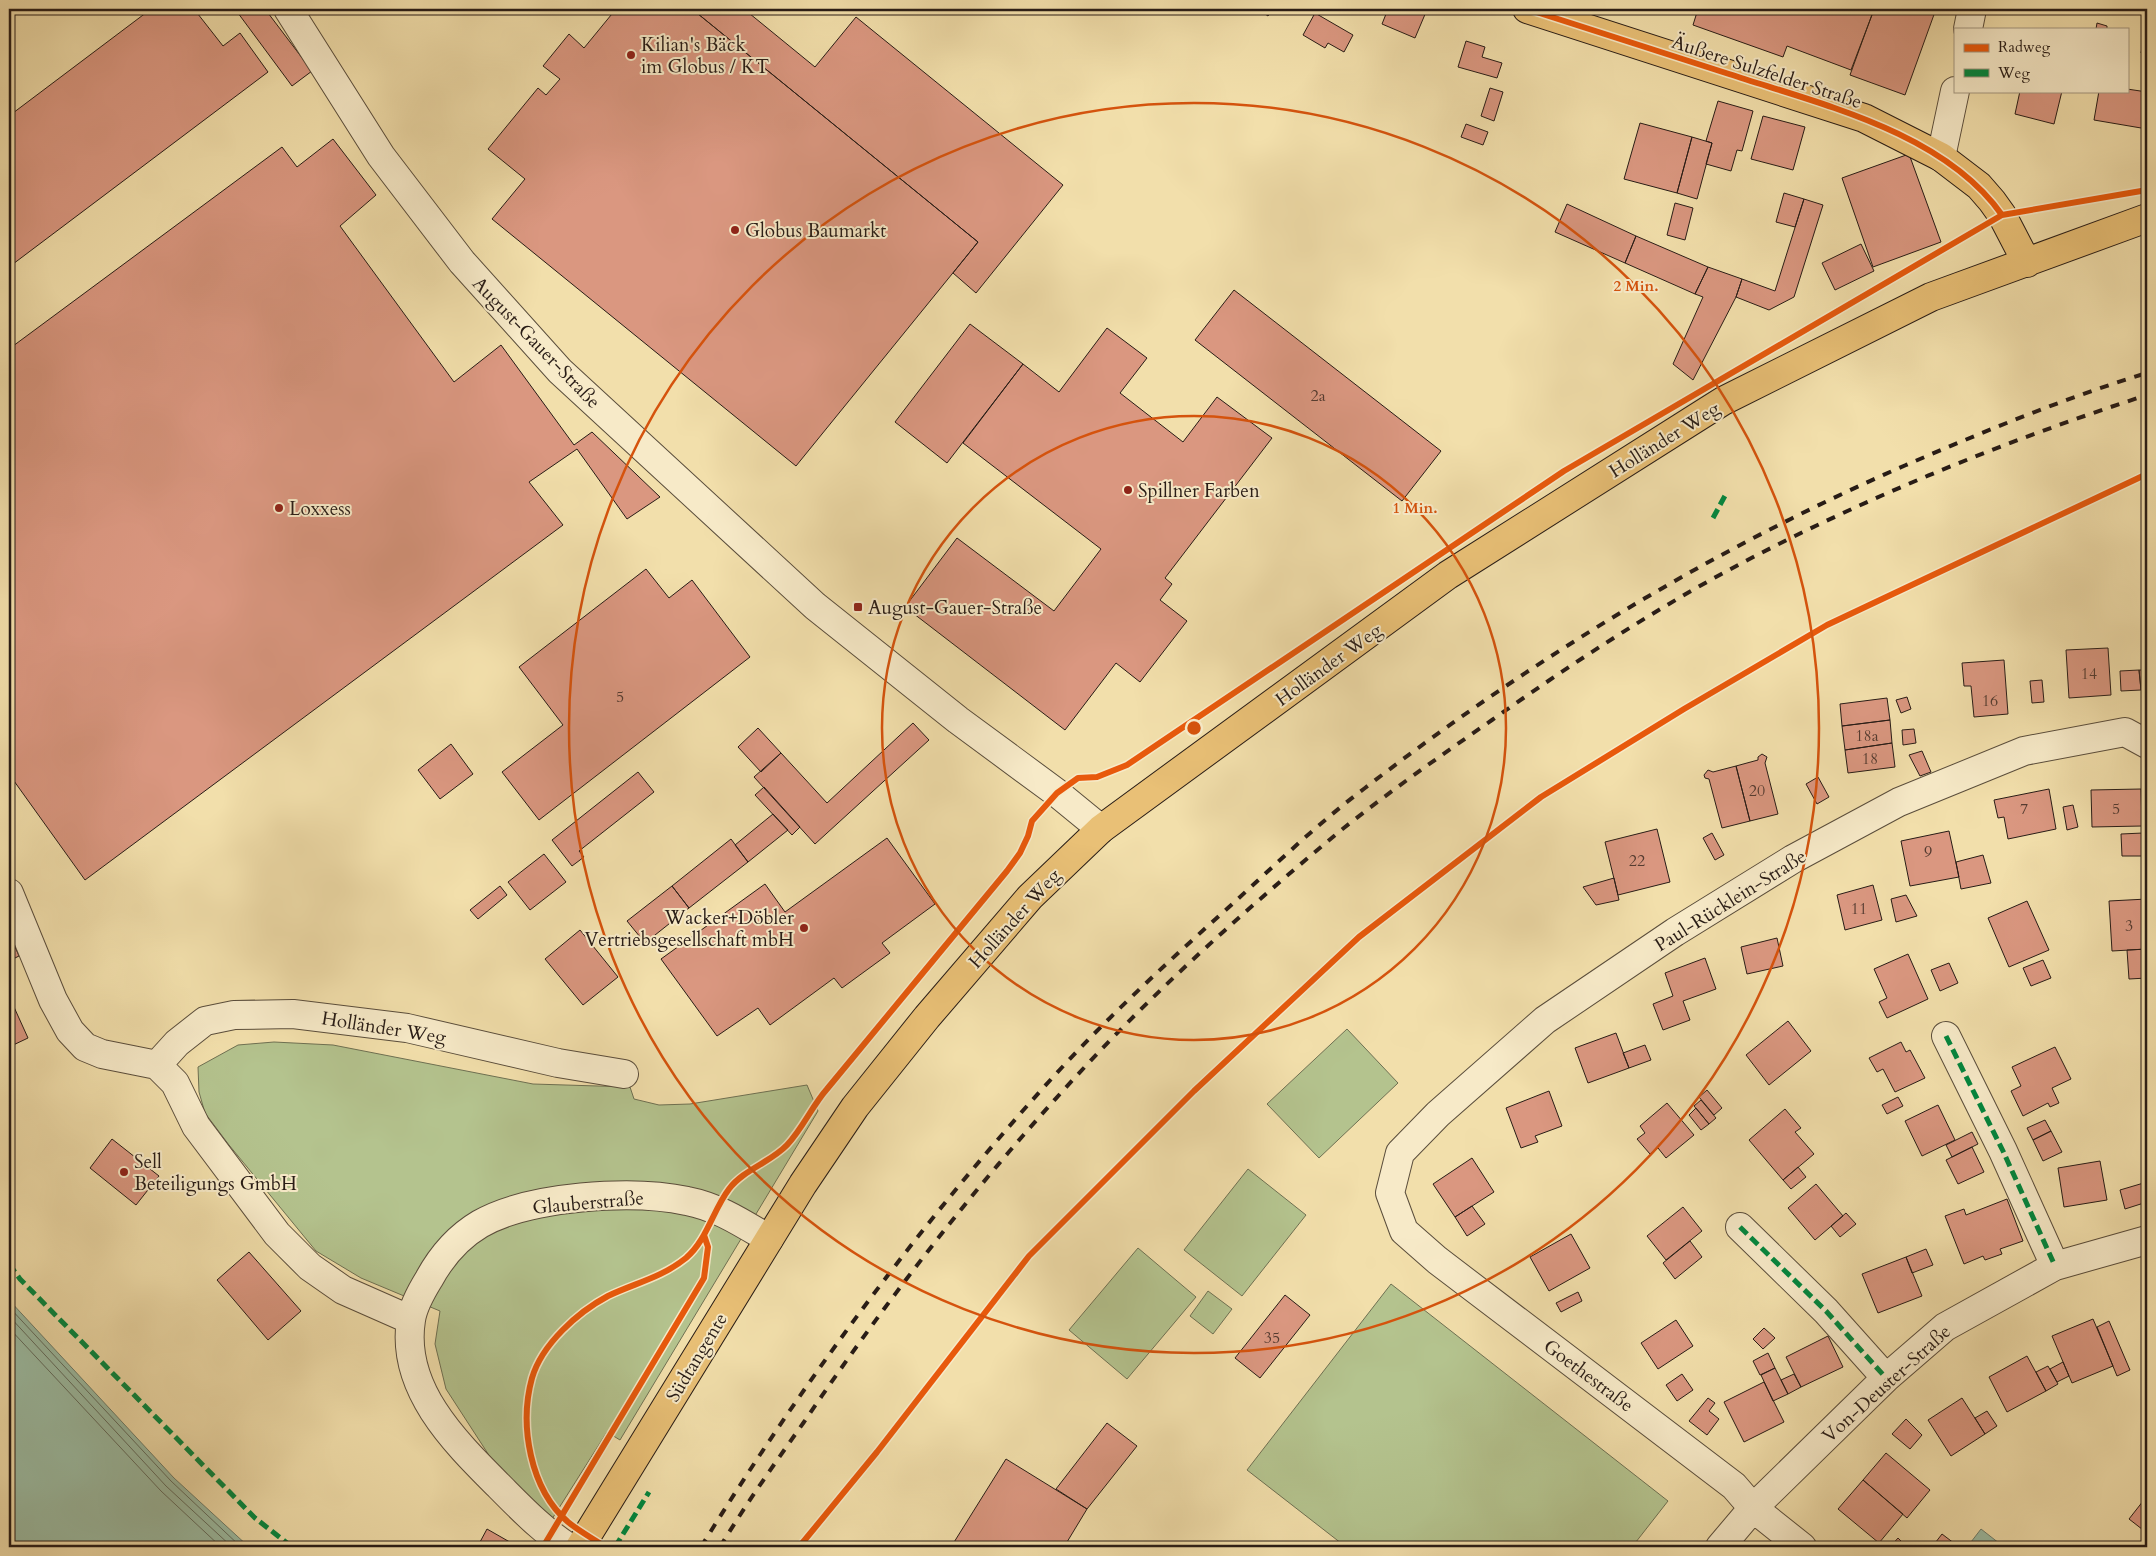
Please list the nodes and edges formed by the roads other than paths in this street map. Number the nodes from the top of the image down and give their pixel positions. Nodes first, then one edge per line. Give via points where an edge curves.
1 (288, 9) edge
2 (1527, 9) edge
3 (1972, 9) edge
4 (1968, 28) edge
5 (1955, 92) edge
6 (1941, 157) junction
7 (2147, 218) edge
8 (2027, 263) junction
9 (2147, 744) edge
10 (1101, 829) junction
11 (9, 893) edge
12 (1946, 1036) dead end
13 (157, 1065) junction
14 (624, 1074) dead end
15 (1390, 1193) joint
16 (1740, 1227) dead end
17 (769, 1239) junction
18 (2147, 1240) edge
19 (2055, 1266) junction
20 (411, 1320) junction
21 (1886, 1378) junction
22 (1753, 1508) junction
23 (568, 1547) edge
24 (580, 1547) edge
25 (1720, 1547) edge
26 (1802, 1547) edge

1 - 10 street, August-Gauer-Straße via 387,164 462,262 560,371 815,606
2 - 6 main road, Äußere Sulzfelder Straße via 1864,118
3 - 4 street
5 - 6 street
6 - 8 main road, Äußere Sulzfelder Straße via 1992,201
7 - 8 main road
8 - 10 main road, Holländer Weg via 1931,297 1723,401 1448,575
9 - 15 street, Paul-Rücklein-Straße via 2125,732 2024,751 1899,802 1793,859 1675,932 1545,1020 1438,1114 1400,1153
10 - 17 main road, Holländer Weg via 1030,897 920,1025 855,1107
11 - 13 street via 53,1000 70,1030 85,1047 102,1054
12 - 19 street
13 - 14 street, Holländer Weg via 177,1043 205,1021 234,1015 293,1014 407,1028 558,1063
13 - 20 street via 175,1083 196,1126 278,1234 310,1267 343,1290
15 - 22 street, Goethestraße via 1404,1231 1437,1260 1734,1486
16 - 21 street via 1826,1311
17 - 20 street, Glauberstraße via 718,1209 688,1201 659,1196 618,1195 552,1201 511,1211 480,1224 454,1244 419,1295
17 - 24 main road, Südtangente
18 - 19 street, Von-Deuster-Straße
19 - 21 street, Von-Deuster-Straße via 1945,1327
20 - 23 street, Glauberstraße via 416,1378 430,1406 480,1468 544,1531
21 - 22 street, Von-Deuster-Straße
22 - 25 street, Von-Deuster-Straße
22 - 26 street, Goethestraße

